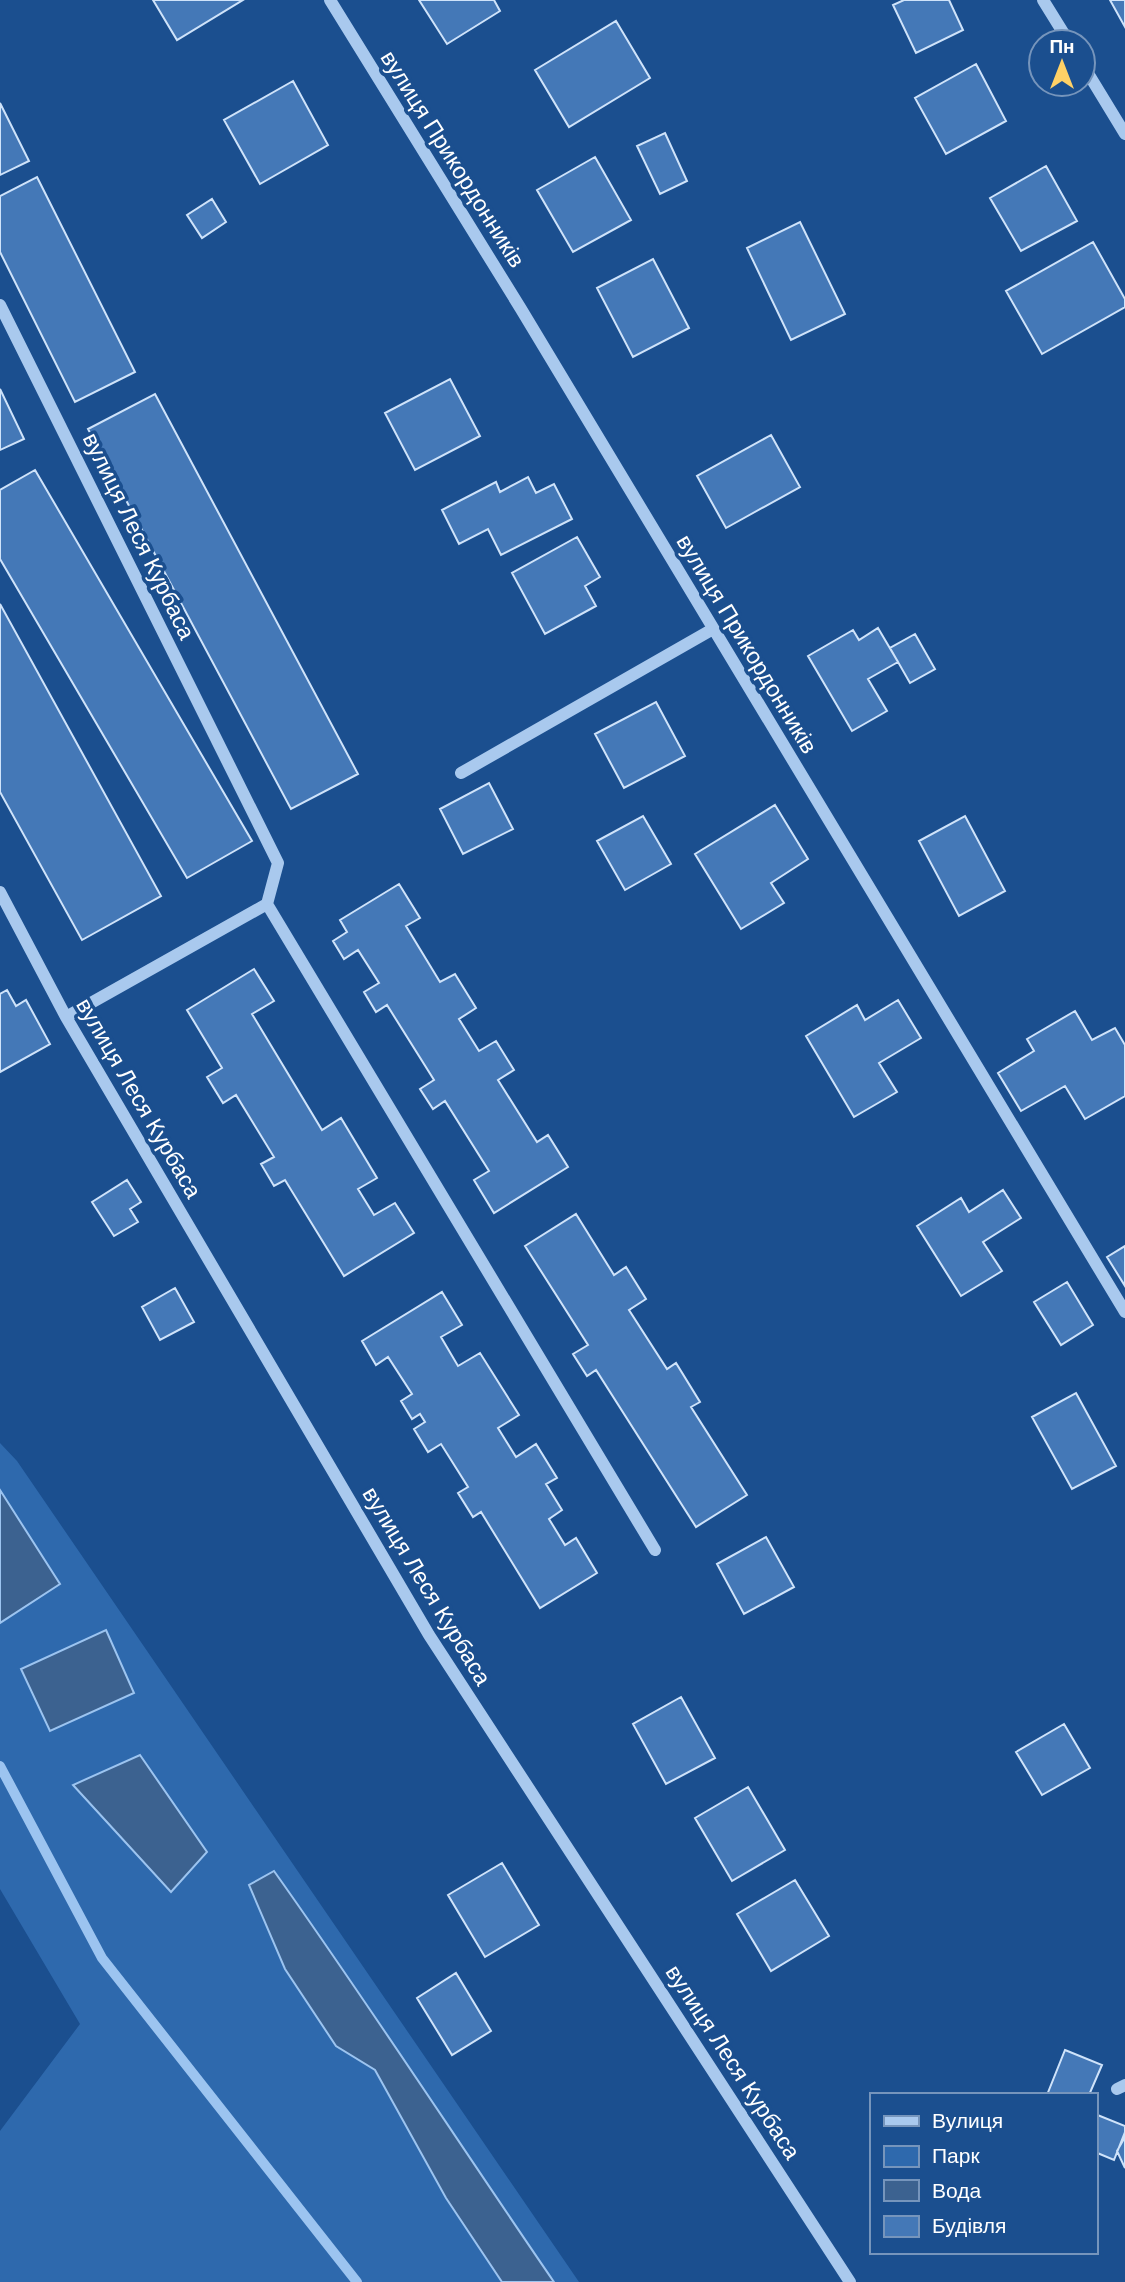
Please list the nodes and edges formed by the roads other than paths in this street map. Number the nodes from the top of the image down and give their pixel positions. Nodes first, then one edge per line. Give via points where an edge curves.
1 (330, 0) edge
2 (1043, 0) edge
3 (1060, 28) edge
4 (1097, 88) edge
5 (1125, 134) edge
6 (0, 305) edge
7 (713, 629) junction
8 (461, 773) dead end
9 (0, 892) edge
10 (267, 904) junction
11 (66, 1017) junction
12 (1125, 1312) edge
13 (655, 1550) dead end
14 (850, 2282) edge

1 - 7 street, вулиця Прикордонників
2 - 3 street
4 - 5 street
6 - 10 street, вулиця Леся Курбаса via 278,863
7 - 8 street
7 - 12 street, вулиця Прикордонників
9 - 11 street, вулиця Леся Курбаса
10 - 11 street
10 - 13 street
11 - 14 street, вулиця Леся Курбаса via 429,1635

